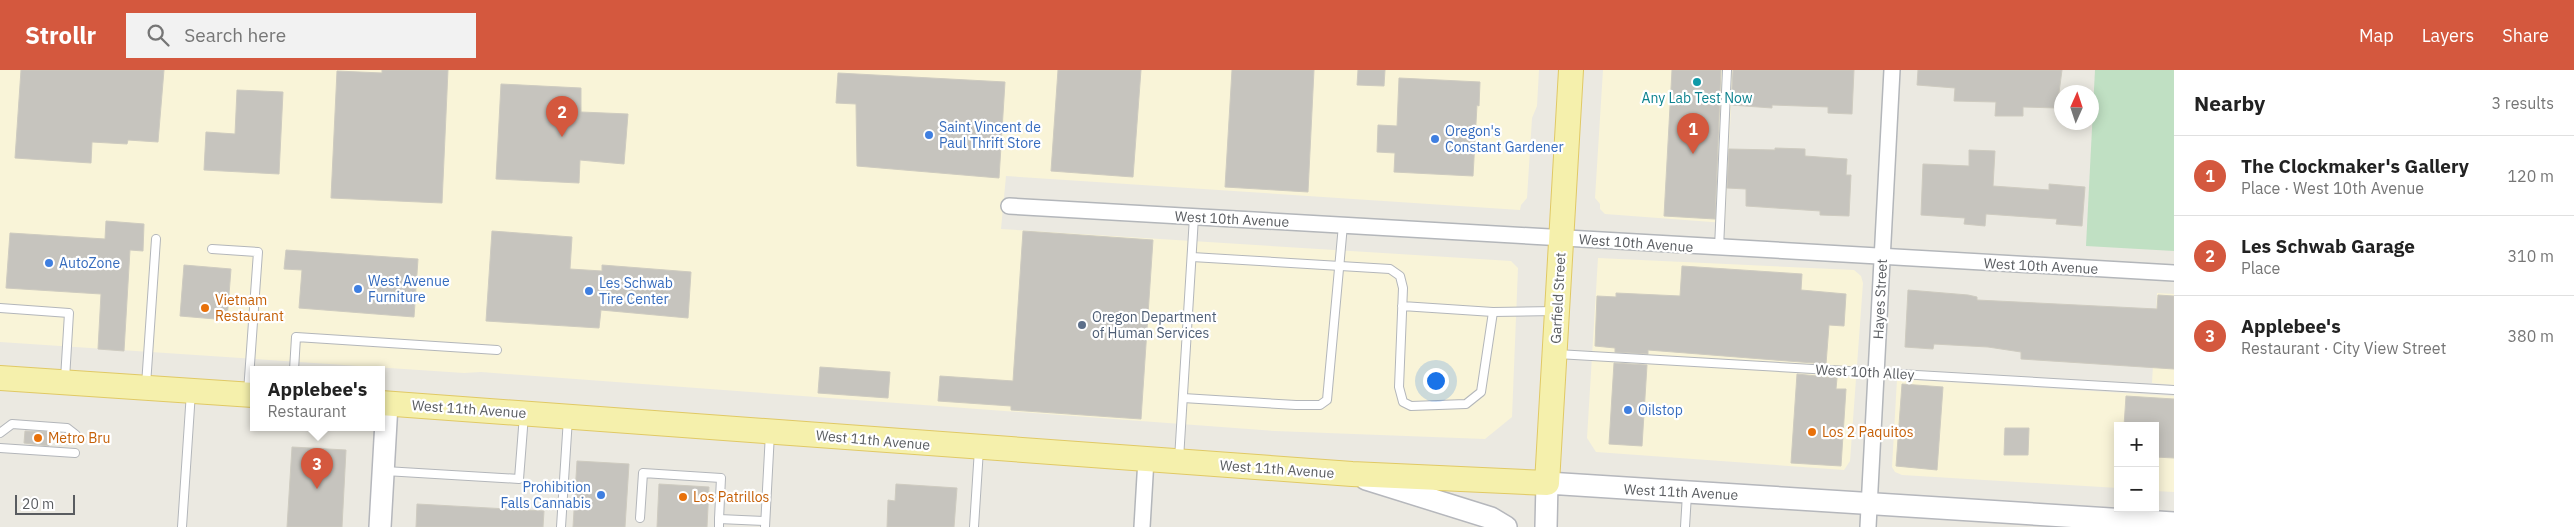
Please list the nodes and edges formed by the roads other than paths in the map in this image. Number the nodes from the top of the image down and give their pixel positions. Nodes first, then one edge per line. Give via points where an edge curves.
1 (1571, 70) edge
2 (1727, 70) edge
3 (1892, 70) edge
4 (1009, 206) dead end
5 (1194, 216) junction
6 (1343, 225) junction
7 (1561, 238) junction
8 (156, 240) dead end
9 (1719, 248) junction
10 (212, 249) dead end
11 (1192, 257) junction
12 (1882, 257) junction
13 (1339, 267) junction
14 (2174, 273) edge
15 (1402, 306) junction
16 (0, 308) edge
17 (1557, 311) junction
18 (1493, 312) junction
19 (497, 350) dead end
20 (1555, 354) junction
21 (252, 366) edge
22 (294, 366) edge
23 (1876, 373) junction
24 (0, 378) edge
25 (64, 382) junction
26 (146, 387) junction
27 (191, 390) junction
28 (2174, 390) edge
29 (250, 395) edge
30 (1183, 398) junction
31 (385, 403) edge
32 (524, 413) junction
33 (568, 416) junction
34 (384, 431) edge
35 (770, 431) junction
36 (0, 433) edge
37 (76, 435) dead end
38 (0, 448) edge
39 (979, 448) junction
40 (75, 453) dead end
41 (1146, 459) junction
42 (1179, 462) junction
43 (383, 471) junction
44 (1352, 474) junction
45 (1547, 483) junction
46 (1687, 492) junction
47 (1869, 502) junction
48 (640, 518) dead end
49 (719, 523) edge
50 (2174, 523) edge
51 (765, 524) edge
52 (182, 527) edge
53 (380, 527) edge
54 (562, 527) edge
55 (974, 527) edge
56 (1142, 527) edge
57 (1506, 527) edge
58 (1546, 527) edge
59 (1685, 527) edge
60 (1868, 527) edge

1 - 7 main road, Garfield Street
2 - 9 lane
3 - 12 street, Hayes Street
4 - 5 street, West 10th Avenue
5 - 6 street, West 10th Avenue
5 - 11 lane
6 - 7 street, West 10th Avenue
6 - 13 lane
7 - 9 street, West 10th Avenue
7 - 17 main road, Garfield Street
8 - 26 lane
9 - 12 street, West 10th Avenue
10 - 21 lane via 258,252
11 - 13 lane
11 - 30 lane
12 - 14 street, West 10th Avenue
12 - 23 street, Hayes Street
13 - 15 lane via 1390,269 1400,276
13 - 30 lane via 1327,400 1320,405 1304,405
15 - 18 lane
15 - 18 lane via 1399,387 1403,402 1411,406 1466,404 1481,392
16 - 25 lane via 69,313
17 - 18 lane
17 - 20 main road, Garfield Street
19 - 22 lane via 296,337
20 - 23 lane, West 10th Alley
20 - 45 main road, Garfield Street
23 - 28 lane, West 10th Alley
23 - 47 street, Hayes Street
24 - 25 main road
25 - 26 main road
26 - 27 main road
27 - 29 main road
27 - 52 lane
30 - 42 lane
31 - 32 main road, West 11th Avenue
32 - 33 main road, West 11th Avenue
32 - 43 lane via 519,479
33 - 35 main road, West 11th Avenue
33 - 54 lane
34 - 43 main road
35 - 39 main road, West 11th Avenue
35 - 51 lane
36 - 37 lane via 12,424 68,428
38 - 40 lane
39 - 41 main road, West 11th Avenue
39 - 55 lane
41 - 42 main road, West 11th Avenue
41 - 56 street
42 - 44 main road, West 11th Avenue
43 - 53 main road
44 - 45 main road, West 11th Avenue
44 - 57 main road via 1491,518
45 - 46 main road, West 11th Avenue
45 - 58 main road, Garfield Street
46 - 47 main road, West 11th Avenue
46 - 59 lane
47 - 50 main road, West 11th Avenue via 2048,519
47 - 60 street, Hayes Street
48 - 49 lane via 643,473 721,478
49 - 51 lane

